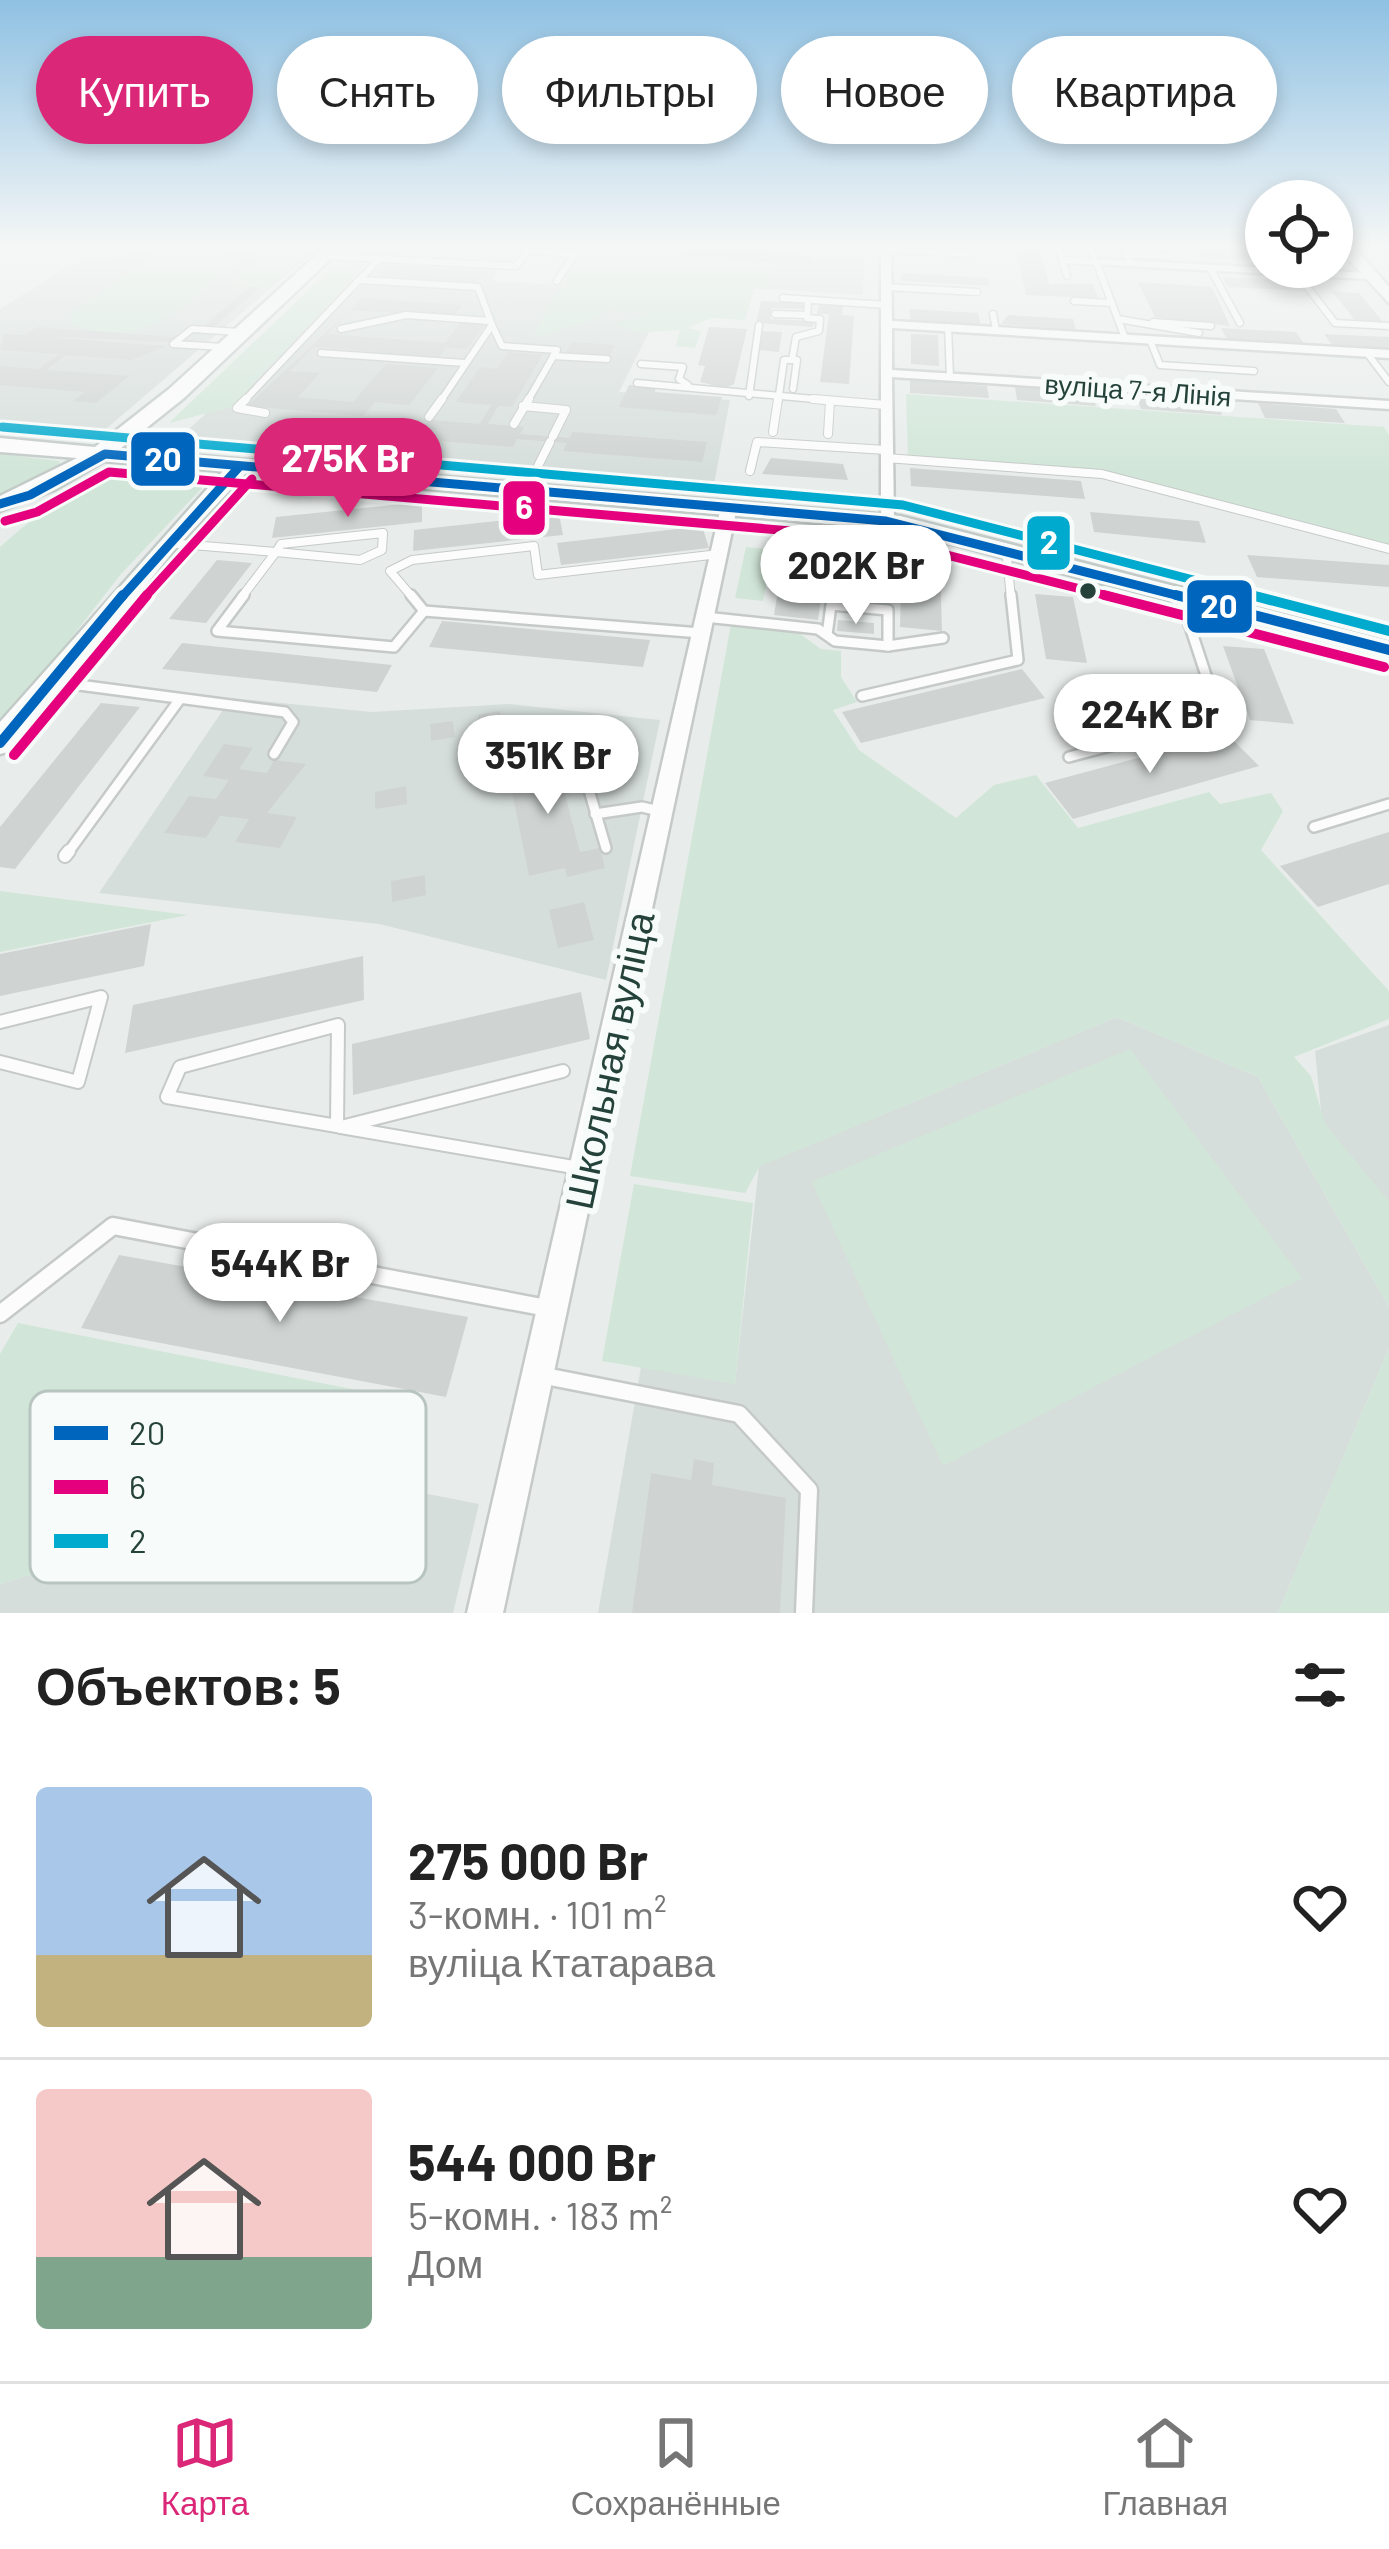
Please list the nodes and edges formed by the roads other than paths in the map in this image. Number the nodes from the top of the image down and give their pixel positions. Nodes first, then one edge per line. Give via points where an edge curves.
1 (250, 323) edge
2 (318, 323) edge
3 (370, 323) edge
4 (491, 323) joint
5 (820, 323) edge
6 (995, 323) edge
7 (1120, 323) edge
8 (1154, 323) edge
9 (1171, 323) edge
10 (1340, 323) edge
11 (886, 324) joint
12 (759, 326) dead end
13 (1211, 326) dead end
14 (1389, 326) edge
15 (948, 327) junction
16 (341, 329) dead end
17 (996, 330) junction
18 (240, 332) junction
19 (1199, 333) dead end
20 (1125, 338) junction
21 (1150, 340) junction
22 (224, 346) junction
23 (1367, 352) junction
24 (321, 353) dead end
25 (1389, 354) edge
26 (553, 356) junction
27 (607, 359) dead end
28 (791, 360) junction
29 (465, 363) junction
30 (641, 364) dead end
31 (655, 365) junction
32 (1254, 371) dead end
33 (886, 373) junction
34 (950, 377) junction
35 (1389, 382) edge
36 (637, 383) dead end
37 (647, 384) junction
38 (690, 387) junction
39 (793, 389) dead end
40 (749, 396) junction
41 (778, 398) junction
42 (830, 401) junction
43 (886, 405) junction
44 (1389, 405) edge
45 (524, 406) junction
46 (266, 413) dead end
47 (429, 417) dead end
48 (514, 424) dead end
49 (773, 432) dead end
50 (828, 434) dead end
51 (0, 445) edge
52 (104, 454) junction
53 (886, 454) junction
54 (239, 467) junction
55 (750, 471) dead end
56 (526, 490) junction
57 (0, 504) edge
58 (729, 507) junction
59 (886, 521) junction
60 (167, 543) junction
61 (1006, 548) junction
62 (1389, 549) edge
63 (276, 552) junction
64 (719, 554) junction
65 (1180, 596) junction
66 (424, 611) junction
67 (703, 625) junction
68 (827, 635) junction
69 (943, 638) dead end
70 (888, 646) junction
71 (1387, 654) edge
72 (56, 682) junction
73 (862, 696) dead end
74 (180, 699) junction
75 (574, 739) dead end
76 (0, 743) edge
77 (274, 754) dead end
78 (1069, 757) dead end
79 (1389, 804) edge
80 (663, 812) junction
81 (596, 814) junction
82 (1314, 827) dead end
83 (605, 848) dead end
84 (65, 856) dead end
85 (0, 1022) edge
86 (0, 1062) edge
87 (563, 1071) dead end
88 (337, 1128) junction
89 (584, 1168) junction
90 (552, 1309) junction
91 (0, 1314) edge
92 (536, 1374) junction
93 (485, 1613) edge
94 (804, 1613) edge

1 - 18 main road
2 - 46 lane via 237,408
3 - 16 lane
4 - 26 lane via 502,346 557,350
4 - 29 lane
5 - 28 lane via 819,331 796,337
6 - 17 lane
7 - 20 lane
8 - 19 lane
9 - 13 lane
10 - 14 lane
11 - 15 street
11 - 33 street
12 - 40 lane
15 - 17 street
15 - 34 lane
17 - 20 street
18 - 22 main road
18 - 22 lane via 192,328 173,344
20 - 21 street
21 - 23 street
21 - 32 lane via 1160,365
22 - 52 main road
23 - 25 street
23 - 35 lane
24 - 29 lane
26 - 27 lane
26 - 45 lane
28 - 39 lane
28 - 41 lane via 784,360
29 - 47 lane
30 - 31 lane
31 - 37 lane
31 - 38 lane via 683,367 680,379
33 - 34 street, вуліца 7-я Лінія
33 - 43 street
34 - 44 street, вуліца 7-я Лінія
36 - 37 lane
37 - 38 lane
38 - 40 lane
40 - 41 lane
41 - 42 lane
41 - 49 lane
42 - 43 lane
42 - 50 lane
43 - 53 street
45 - 48 lane
45 - 56 lane via 566,410
51 - 52 main road
52 - 54 main road
52 - 57 main road
53 - 55 lane via 757,442
53 - 59 street
53 - 62 lane via 1102,474
54 - 56 main road
54 - 60 main road
56 - 58 main road
58 - 59 main road
58 - 64 street, Школьная вуліца
59 - 61 main road
60 - 63 lane
60 - 72 main road
61 - 65 main road
61 - 73 lane via 1018,660
63 - 63 lane via 359,560 382,550 382,533 281,544
63 - 66 lane via 217,631 394,647
64 - 66 lane via 538,575 534,546 412,560 390,572
64 - 67 street, Школьная вуліца
65 - 71 main road
65 - 78 lane via 1219,712
66 - 67 lane
67 - 68 lane via 818,628
67 - 80 street, Школьная вуліца
68 - 70 lane
68 - 70 lane via 831,605 888,610
69 - 70 lane
72 - 74 lane
72 - 76 main road
74 - 77 lane via 285,712 292,722
74 - 84 lane
75 - 81 lane
79 - 82 lane
80 - 81 lane
80 - 89 street, Школьная вуліца
81 - 83 lane
85 - 86 lane via 101,997 78,1082
87 - 88 lane
88 - 88 lane via 210,1105 167,1097 179,1067 338,1025
88 - 89 lane
89 - 90 street, Школьная вуліца
90 - 91 lane via 113,1226
90 - 92 street, Школьная вуліца
92 - 93 street, Школьная вуліца
92 - 94 lane via 739,1414 809,1490

